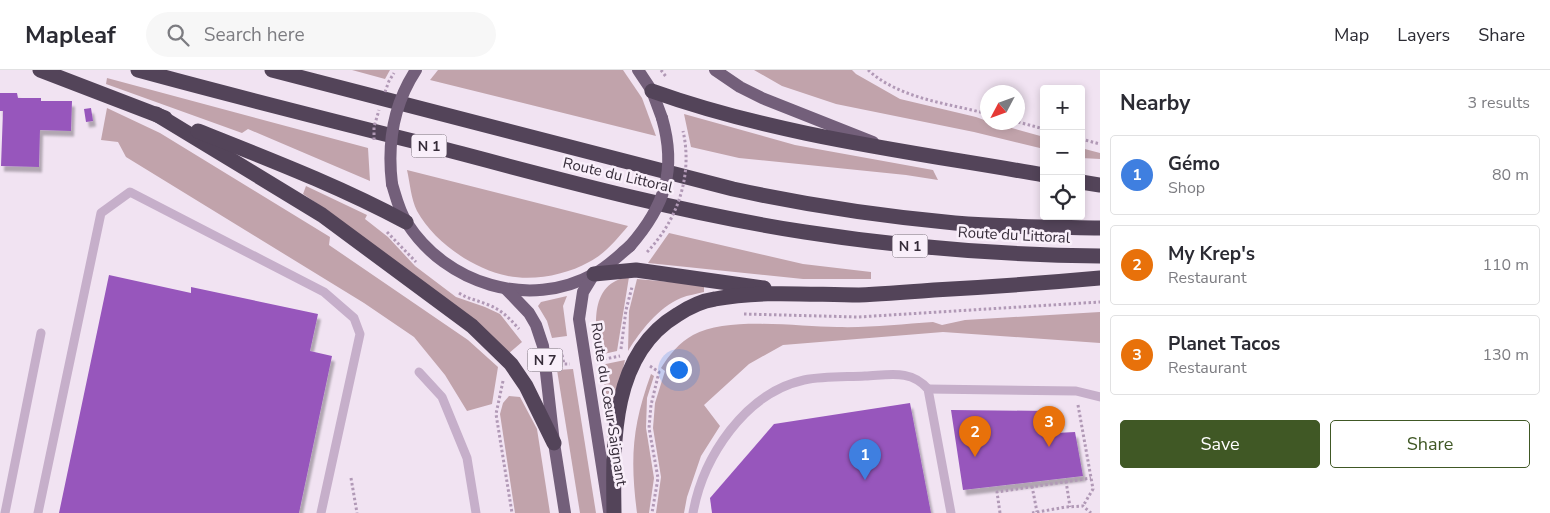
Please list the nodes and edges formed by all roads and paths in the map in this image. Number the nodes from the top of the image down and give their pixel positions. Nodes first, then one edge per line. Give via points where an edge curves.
1 (40, 70) edge
2 (138, 70) edge
3 (272, 70) edge
4 (416, 70) edge
5 (638, 70) edge
6 (868, 70) edge
7 (716, 72) edge
8 (652, 91) junction
9 (980, 112) edge
10 (156, 114) junction
11 (1025, 124) edge
12 (1040, 128) edge
13 (1085, 140) edge
14 (1100, 144) edge
15 (889, 148) junction
16 (1040, 175) edge
17 (1085, 183) edge
18 (1100, 185) edge
19 (406, 222) junction
20 (1100, 228) edge
21 (1100, 256) edge
22 (594, 274) junction
23 (1100, 278) edge
24 (506, 288) junction
25 (808, 294) junction
26 (1100, 302) edge
27 (736, 314) dead end
28 (41, 333) dead end
29 (655, 361) dead end
30 (511, 364) junction
31 (419, 372) dead end
32 (648, 372) dead end
33 (928, 389) junction
34 (1076, 390) junction
35 (1100, 397) edge
36 (554, 443) junction
37 (351, 478) dead end
38 (1091, 478) junction
39 (1066, 481) junction
40 (1032, 486) junction
41 (1070, 506) junction
42 (1083, 506) junction
43 (1037, 512) edge
44 (4, 513) edge
45 (38, 513) edge
46 (321, 513) edge
47 (357, 513) edge
48 (476, 513) edge
49 (512, 513) edge
50 (565, 513) edge
51 (609, 513) edge
52 (614, 513) edge
53 (693, 513) edge
54 (951, 513) edge
55 (1000, 513) edge
56 (1032, 513) edge
57 (1091, 513) edge

1 - 10 highway
2 - 21 highway, Route du Littoral / N 1 via 607,191 722,217 803,232 914,246
3 - 20 highway, Route du Littoral / N 1 via 733,190 785,200 956,223
4 - 19 main road, bridge via 395,113 390,142 392,184
5 - 8 main road
6 - 9 path via 906,93
7 - 15 main road via 762,98
8 - 15 highway via 759,122
8 - 22 main road, bridge via 668,147 664,192 651,221 630,246
10 - 19 highway via 278,163
10 - 30 highway via 322,215 472,326
11 - 12 path
13 - 14 path
15 - 16 highway
17 - 18 highway
19 - 24 main road via 446,264 476,280
22 - 24 main road via 550,288
22 - 25 highway via 636,270
22 - 51 main road, Route du Cœur Saignant / N 7 via 583,292 579,318
23 - 25 highway via 860,294
24 - 36 main road, N 7 via 529,313 540,335
25 - 52 highway via 743,295 699,303 672,318 651,336 634,359 621,401 613,468
26 - 27 path via 858,317
28 - 44 lane
29 - 32 path
30 - 36 highway via 526,386
30 - 49 path via 504,374 496,414
31 - 48 lane via 442,396 467,458
33 - 34 lane
33 - 53 lane via 915,377 895,374 821,378 780,390 741,419 718,446 703,477
33 - 54 lane
34 - 35 lane
34 - 38 path
36 - 50 main road, N 7
37 - 47 path
38 - 39 path
38 - 42 path via 1093,489
39 - 40 path
39 - 41 path
40 - 43 path
40 - 55 path via 997,492
41 - 42 path
41 - 43 path
42 - 57 path
43 - 56 path
45 - 46 lane via 101,213 130,192 324,292 354,318 360,334

